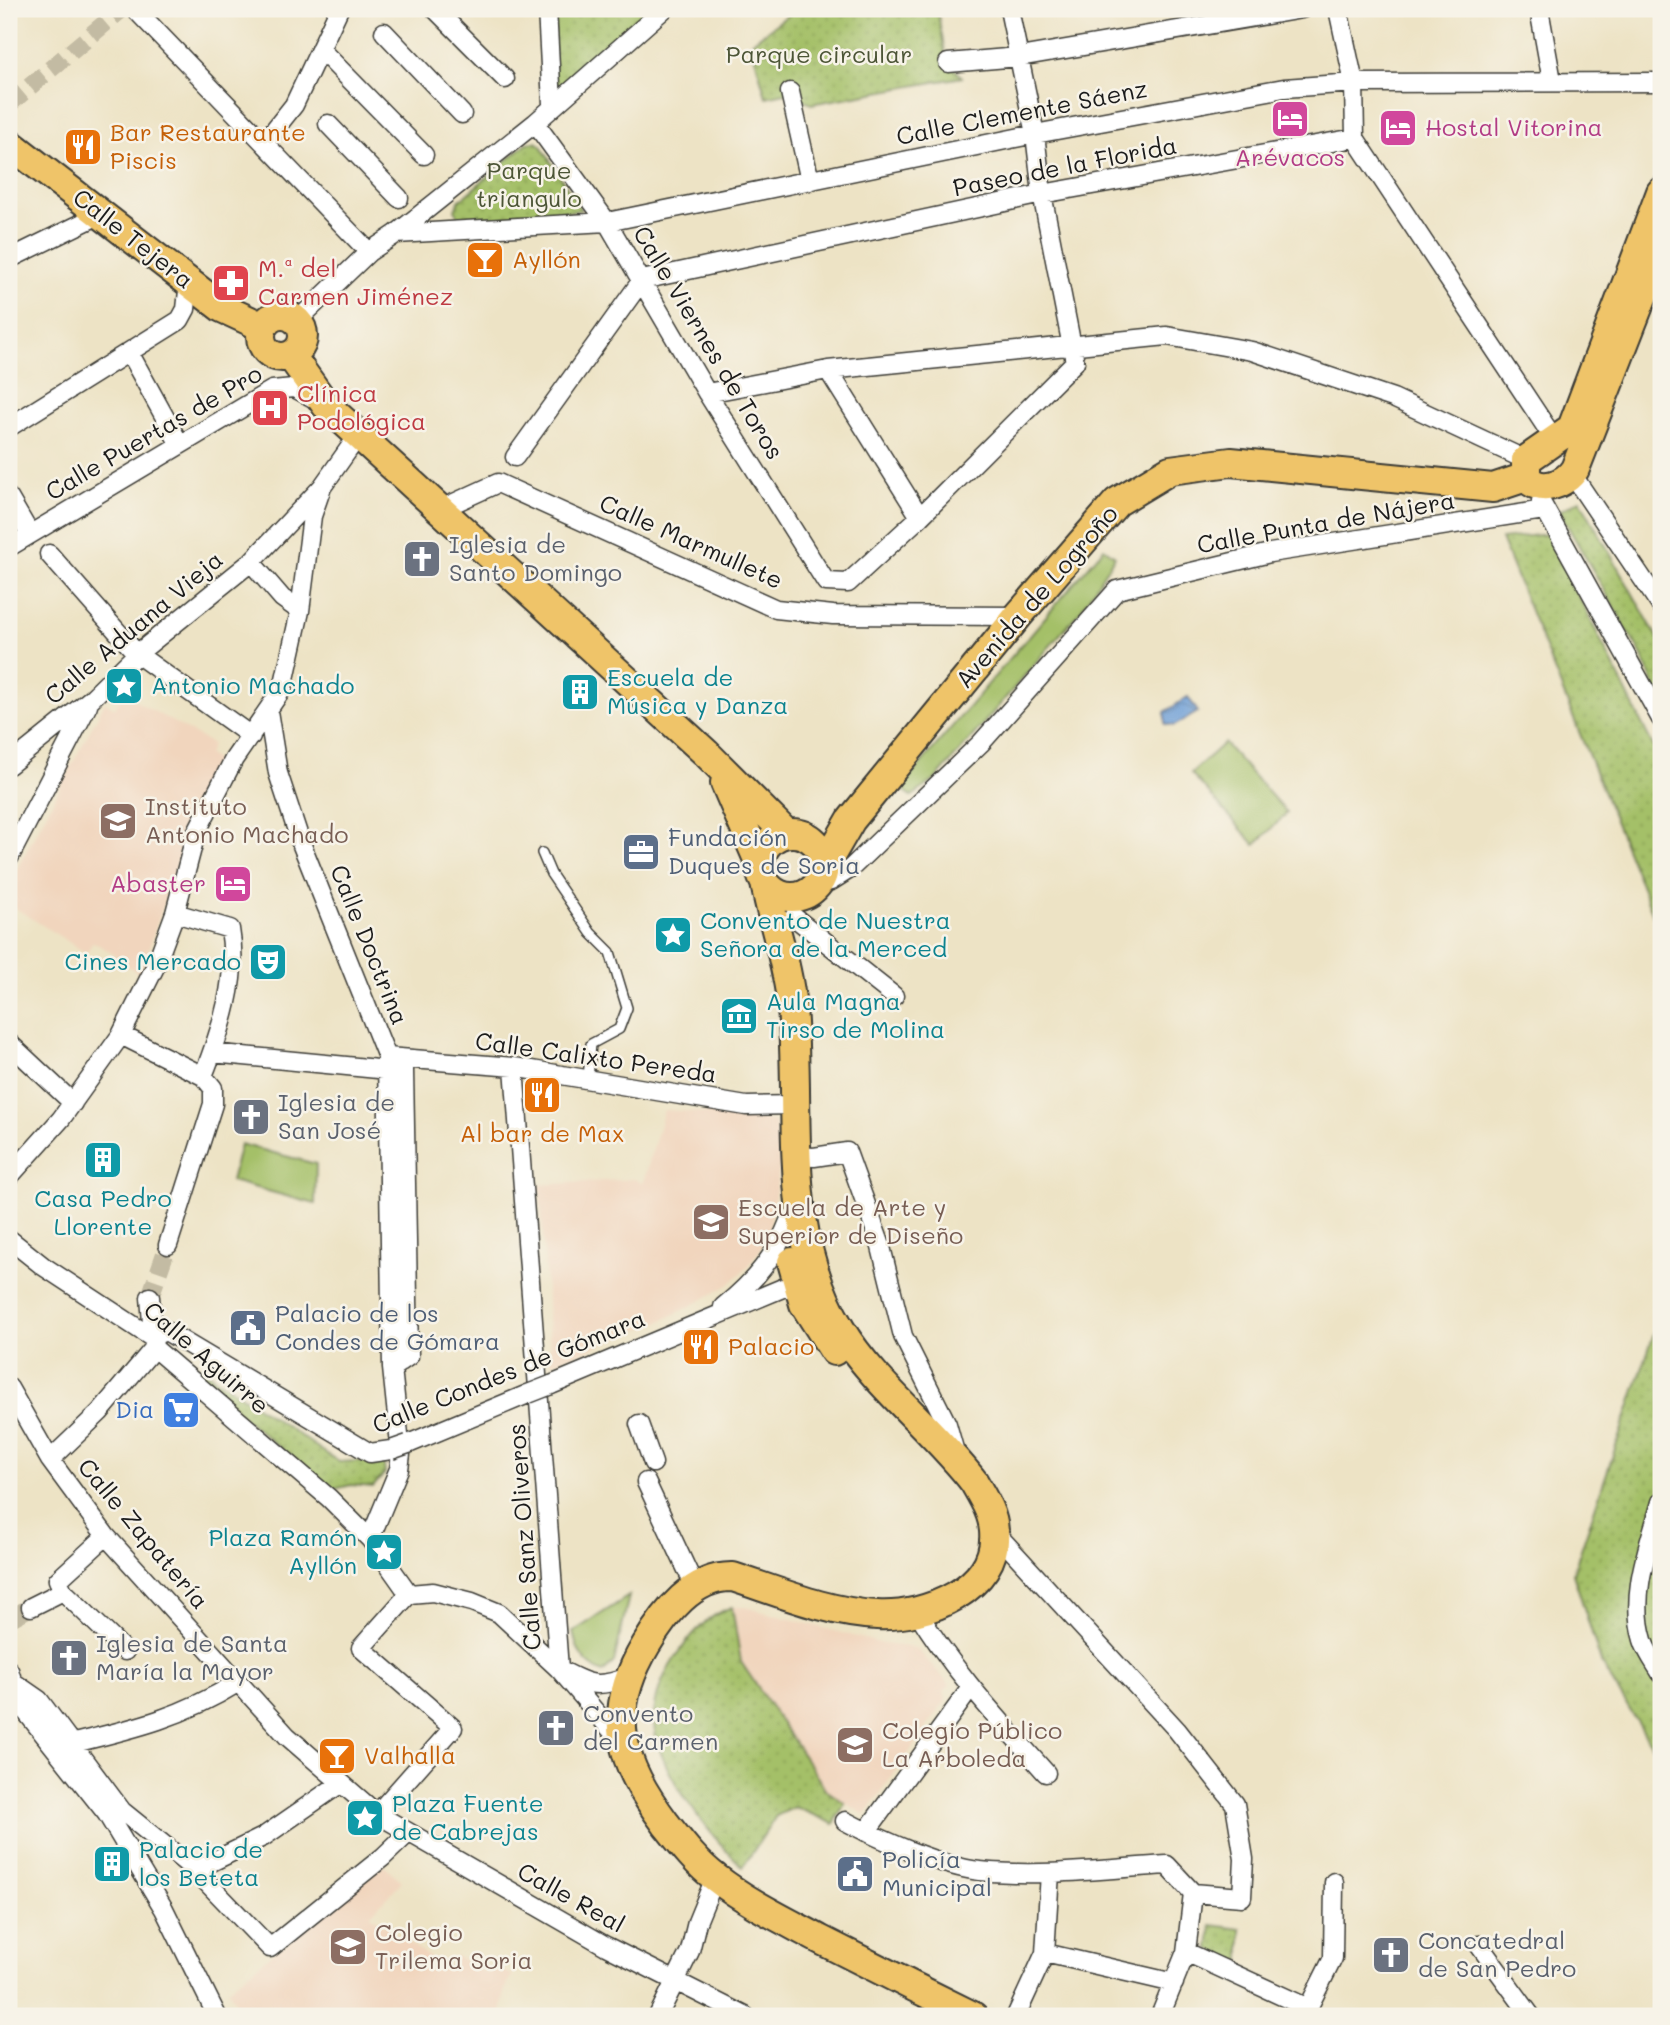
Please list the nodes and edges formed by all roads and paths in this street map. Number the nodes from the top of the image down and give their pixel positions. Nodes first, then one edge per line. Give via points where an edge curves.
1 (339, 9) edge
2 (435, 9) edge
3 (547, 9) edge
4 (664, 9) edge
5 (1009, 9) edge
6 (1302, 9) edge
7 (1338, 9) edge
8 (1539, 9) edge
9 (140, 11) edge
10 (384, 32) dead end
11 (320, 49) junction
12 (1019, 57) junction
13 (948, 63) dead end
14 (505, 79) dead end
15 (1552, 81) junction
16 (1661, 82) edge
17 (1354, 83) junction
18 (790, 92) dead end
19 (552, 104) junction
20 (462, 114) dead end
21 (535, 123) junction
22 (328, 124) dead end
23 (1035, 134) junction
24 (1355, 138) junction
25 (9, 143) edge
26 (264, 143) junction
27 (424, 155) dead end
28 (810, 181) junction
29 (1661, 192) edge
30 (1042, 194) junction
31 (399, 198) dead end
32 (101, 214) junction
33 (607, 222) junction
34 (396, 234) junction
35 (1661, 249) edge
36 (369, 252) junction
37 (9, 259) edge
38 (642, 280) junction
39 (189, 282) junction
40 (297, 321) junction
41 (263, 327) junction
42 (1072, 343) junction
43 (291, 355) junction
44 (124, 357) junction
45 (828, 370) junction
46 (707, 393) junction
47 (326, 405) junction
48 (9, 427) edge
49 (358, 436) junction
50 (1556, 442) junction
51 (179, 443) junction
52 (514, 457) dead end
53 (1574, 469) junction
54 (1533, 483) junction
55 (322, 487) junction
56 (9, 498) edge
57 (442, 509) junction
58 (920, 517) junction
59 (30, 534) junction
60 (9, 547) edge
61 (49, 554) dead end
62 (251, 562) junction
63 (1658, 593) edge
64 (300, 611) junction
65 (1017, 617) junction
66 (138, 654) junction
67 (91, 699) junction
68 (268, 711) junction
69 (1661, 719) edge
70 (251, 736) junction
71 (12, 758) edge
72 (712, 759) junction
73 (849, 823) junction
74 (796, 834) junction
75 (542, 853) dead end
76 (9, 858) edge
77 (762, 873) junction
78 (810, 891) junction
79 (175, 913) junction
80 (783, 952) junction
81 (894, 996) dead end
82 (121, 1035) junction
83 (9, 1043) edge
84 (212, 1052) junction
85 (388, 1064) junction
86 (514, 1067) junction
87 (203, 1076) junction
88 (588, 1079) junction
89 (73, 1103) junction
90 (797, 1105) junction
91 (797, 1165) junction
92 (9, 1177) edge
93 (790, 1219) junction
94 (9, 1239) edge
95 (169, 1245) tunnel mouth
96 (805, 1292) junction
97 (150, 1297) tunnel mouth
98 (707, 1320) junction
99 (153, 1342) junction
100 (871, 1367) junction
101 (9, 1388) edge
102 (639, 1424) dead end
103 (930, 1429) junction
104 (957, 1459) junction
105 (50, 1460) junction
106 (653, 1463) dead end
107 (646, 1482) dead end
108 (1661, 1502) edge
109 (994, 1531) junction
110 (106, 1535) junction
111 (370, 1539) junction
112 (707, 1582) junction
113 (63, 1591) junction
114 (409, 1594) junction
115 (31, 1607) tunnel mouth
116 (917, 1611) junction
117 (125, 1651) dead end
118 (559, 1669) junction
119 (1661, 1673) edge
120 (628, 1677) junction
121 (10, 1679) edge
122 (237, 1684) junction
123 (970, 1689) junction
124 (74, 1743) junction
125 (624, 1745) junction
126 (1046, 1773) dead end
127 (341, 1783) junction
128 (377, 1815) junction
129 (845, 1821) dead end
130 (866, 1832) junction
131 (407, 1834) junction
132 (195, 1870) junction
133 (1050, 1873) junction
134 (715, 1878) junction
135 (1334, 1882) dead end
136 (1193, 1893) junction
137 (1479, 1945) dead end
138 (1045, 1952) junction
139 (1186, 1952) junction
140 (676, 1982) junction
141 (1174, 1983) junction
142 (217, 2016) edge
143 (658, 2016) edge
144 (745, 2016) edge
145 (973, 2016) edge
146 (1016, 2016) edge
147 (1160, 2016) edge
148 (1531, 2016) edge

1 - 11 street
2 - 14 street
3 - 19 street
4 - 19 street
5 - 12 street
6 - 12 street
7 - 17 street
8 - 15 street
9 - 26 street
10 - 20 street
11 - 26 street via 294,105
11 - 27 street
12 - 13 street
12 - 23 street
15 - 16 street, Calle Clemente Sáenz
15 - 17 street, Calle Clemente Sáenz
17 - 23 street, Calle Clemente Sáenz via 1284,88
17 - 24 street
18 - 28 street
19 - 21 street
21 - 33 street, Calle Viernes de Toros
21 - 34 street
22 - 31 street
23 - 28 street, Calle Clemente Sáenz
23 - 30 street
24 - 30 street, Paseo de la Florida
24 - 50 street
25 - 32 main road, Calle Tejera
26 - 36 street
28 - 33 street, Calle Clemente Sáenz
29 - 50 main road via 1572,428
30 - 38 street, Paseo de la Florida
30 - 42 street
32 - 37 street
32 - 39 main road, Calle Tejera
33 - 34 street, Calle Clemente Sáenz
33 - 38 street, Calle Viernes de Toros
34 - 36 street
35 - 53 main road
36 - 40 street
38 - 46 street, Calle Viernes de Toros
38 - 52 street
39 - 41 main road, Calle Tejera via 222,308
39 - 44 street via 180,320
40 - 41 main road via 280,315
40 - 43 main road via 304,338
41 - 43 main road via 265,349 277,357
42 - 45 street
42 - 54 street via 1167,336 1252,351 1393,398
42 - 58 street via 1075,362
43 - 47 main road
44 - 48 street
44 - 51 street
45 - 46 street
45 - 58 street
46 - 58 street, Calle Viernes de Toros via 826,582 848,583
47 - 49 main road
47 - 51 street, Calle Puertas de Pro via 294,388 272,390
49 - 55 street
49 - 57 main road
50 - 53 main road via 1572,448
50 - 54 main road
51 - 59 street, Calle Puertas de Pro
53 - 54 main road via 1548,487
53 - 63 street
54 - 65 main road, Avenida de Logroño via 1493,488 1231,462 1170,470 1117,502
54 - 69 street
54 - 78 street, Calle Punta de Nájera via 1117,590 981,744 850,869
55 - 62 street, Calle Aduana Vieja
55 - 64 street via 312,516
56 - 59 street
57 - 65 street, Calle Marmullete via 498,483 776,609 834,615
57 - 72 main road
59 - 60 street, Calle Puertas de Pro
61 - 66 street
62 - 64 street via 282,598
62 - 66 street, Calle Aduana Vieja
64 - 68 street via 283,688
65 - 73 main road, Avenida de Logroño
66 - 67 street, Calle Aduana Vieja
66 - 70 street
67 - 71 street, Calle Aduana Vieja
67 - 76 street
68 - 70 street
68 - 85 street, Calle Doctrina via 278,773 297,832
70 - 79 street via 196,833
72 - 74 main road
72 - 77 main road
73 - 74 main road
73 - 78 main road, Avenida de Logroño
74 - 77 main road via 768,842
74 - 78 main road via 820,848
75 - 88 lane via 551,874 610,952 627,1008 619,1029 591,1044
77 - 78 main road via 783,897
77 - 80 main road
78 - 80 main road, Avenida de Logroño
78 - 81 street
79 - 82 street via 155,967
79 - 84 street via 230,929 235,953
80 - 90 main road via 792,1007
82 - 87 street
82 - 89 street
83 - 89 street
84 - 85 street, Calle Calixto Pereda
84 - 87 street
85 - 86 street, Calle Calixto Pereda
85 - 111 street, Calle Doctrina via 392,1368 401,1454
86 - 88 street, Calle Calixto Pereda
86 - 118 street, Calle Sanz Oliveros
87 - 95 street via 213,1088 213,1104
88 - 90 street, Calle Calixto Pereda via 746,1105
89 - 92 street
90 - 91 main road
91 - 93 main road
91 - 100 main road via 802,1225 813,1275 842,1332
91 - 104 street via 847,1152 880,1243 902,1336 947,1424
93 - 96 main road via 793,1268
93 - 98 street, Calle Condes de Gómara via 761,1273
94 - 99 street, Calle Aguirre
96 - 98 street, Calle Condes de Gómara via 785,1287
96 - 100 street via 842,1346
96 - 103 main road via 804,1304 855,1376 889,1405
97 - 99 street
98 - 99 street, Calle Condes de Gómara, bridge via 408,1444 370,1453 166,1331
99 - 105 street via 100,1412
99 - 111 street, Calle Aguirre via 329,1497
100 - 103 main road
101 - 105 street, Calle Zapatería
102 - 106 street
103 - 104 main road
104 - 109 main road via 990,1511
105 - 110 street, Calle Zapatería
107 - 112 street
108 - 119 street via 1637,1604 1643,1642
109 - 116 main road via 994,1548 972,1583 939,1605
109 - 136 street via 1168,1720 1235,1804 1244,1859 1242,1897
110 - 113 street via 58,1580
110 - 122 street, Calle Zapatería
111 - 114 street
112 - 116 main road via 733,1577 851,1612
112 - 120 main road via 665,1616
113 - 115 street
113 - 117 street
114 - 118 street via 433,1592 499,1614
114 - 128 street via 361,1648 453,1728
116 - 123 street
118 - 120 street via 583,1682 604,1686
118 - 125 street
120 - 125 main road via 622,1712
121 - 124 street via 39,1700
121 - 142 street via 19,1703 107,1814 164,1909
122 - 124 street via 199,1706 146,1726
122 - 127 street, Calle Zapatería
123 - 126 street
123 - 130 street
124 - 132 street via 122,1811
125 - 134 main road via 628,1764 654,1808
127 - 128 street, Calle Zapatería
127 - 132 street via 263,1837
128 - 131 street, Calle Real
129 - 130 street
130 - 133 street via 978,1871
131 - 132 street via 270,1948
131 - 140 street, Calle Real
133 - 136 street via 1167,1865
133 - 138 street
134 - 140 street
134 - 145 main road via 769,1913
135 - 139 street via 1333,1958 1308,2008
136 - 139 street
137 - 148 street
138 - 141 street
138 - 146 street
139 - 141 street
140 - 143 street
140 - 144 street, Calle Real
141 - 147 street

